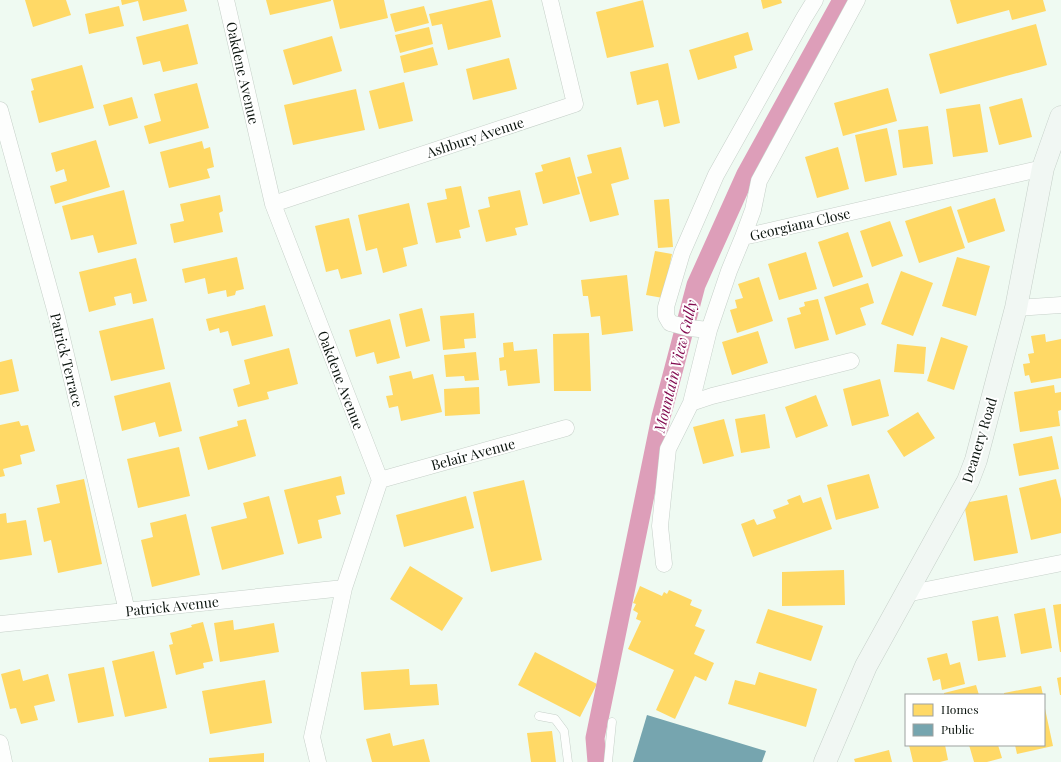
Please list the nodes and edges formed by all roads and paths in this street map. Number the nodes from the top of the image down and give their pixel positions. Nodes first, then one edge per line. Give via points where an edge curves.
1 (226, 0) edge
2 (550, 0) edge
3 (815, 0) edge
4 (857, 0) edge
5 (0, 110) edge
6 (1061, 117) edge
7 (1043, 168) junction
8 (273, 204) junction
9 (743, 237) junction
10 (1061, 305) edge
11 (1016, 308) junction
12 (708, 330) junction
13 (851, 361) dead end
14 (691, 403) junction
15 (566, 428) dead end
16 (380, 480) junction
17 (1061, 563) edge
18 (664, 564) dead end
19 (344, 588) junction
20 (906, 594) junction
21 (127, 611) junction
22 (0, 624) edge
23 (539, 716) dead end
24 (612, 722) dead end
25 (0, 743) edge
26 (4, 762) edge
27 (318, 762) edge
28 (568, 762) edge
29 (608, 762) edge
30 (825, 762) edge

1 - 8 street, Oakdene Avenue
2 - 8 street, Ashbury Avenue via 575,104
3 - 12 street via 716,174 682,253 666,307 666,316 670,324
4 - 9 street, Georgiana Close via 759,181 753,210
5 - 21 street, Patrick Terrace via 57,317
6 - 7 street, Deanery Road
7 - 9 street, Georgiana Close
7 - 11 street, Deanery Road
8 - 16 street, Oakdene Avenue
9 - 12 street
10 - 11 street
11 - 20 street, Deanery Road via 976,460 968,481
12 - 14 street
13 - 14 street
14 - 18 street via 668,449 660,526
15 - 16 street, Belair Avenue
16 - 19 street
17 - 20 street
19 - 21 street, Patrick Avenue
19 - 27 street via 312,737
20 - 30 street, Deanery Road via 866,666
21 - 22 street, Patrick Avenue
23 - 28 lane via 555,719 564,731
24 - 29 lane
25 - 26 street

